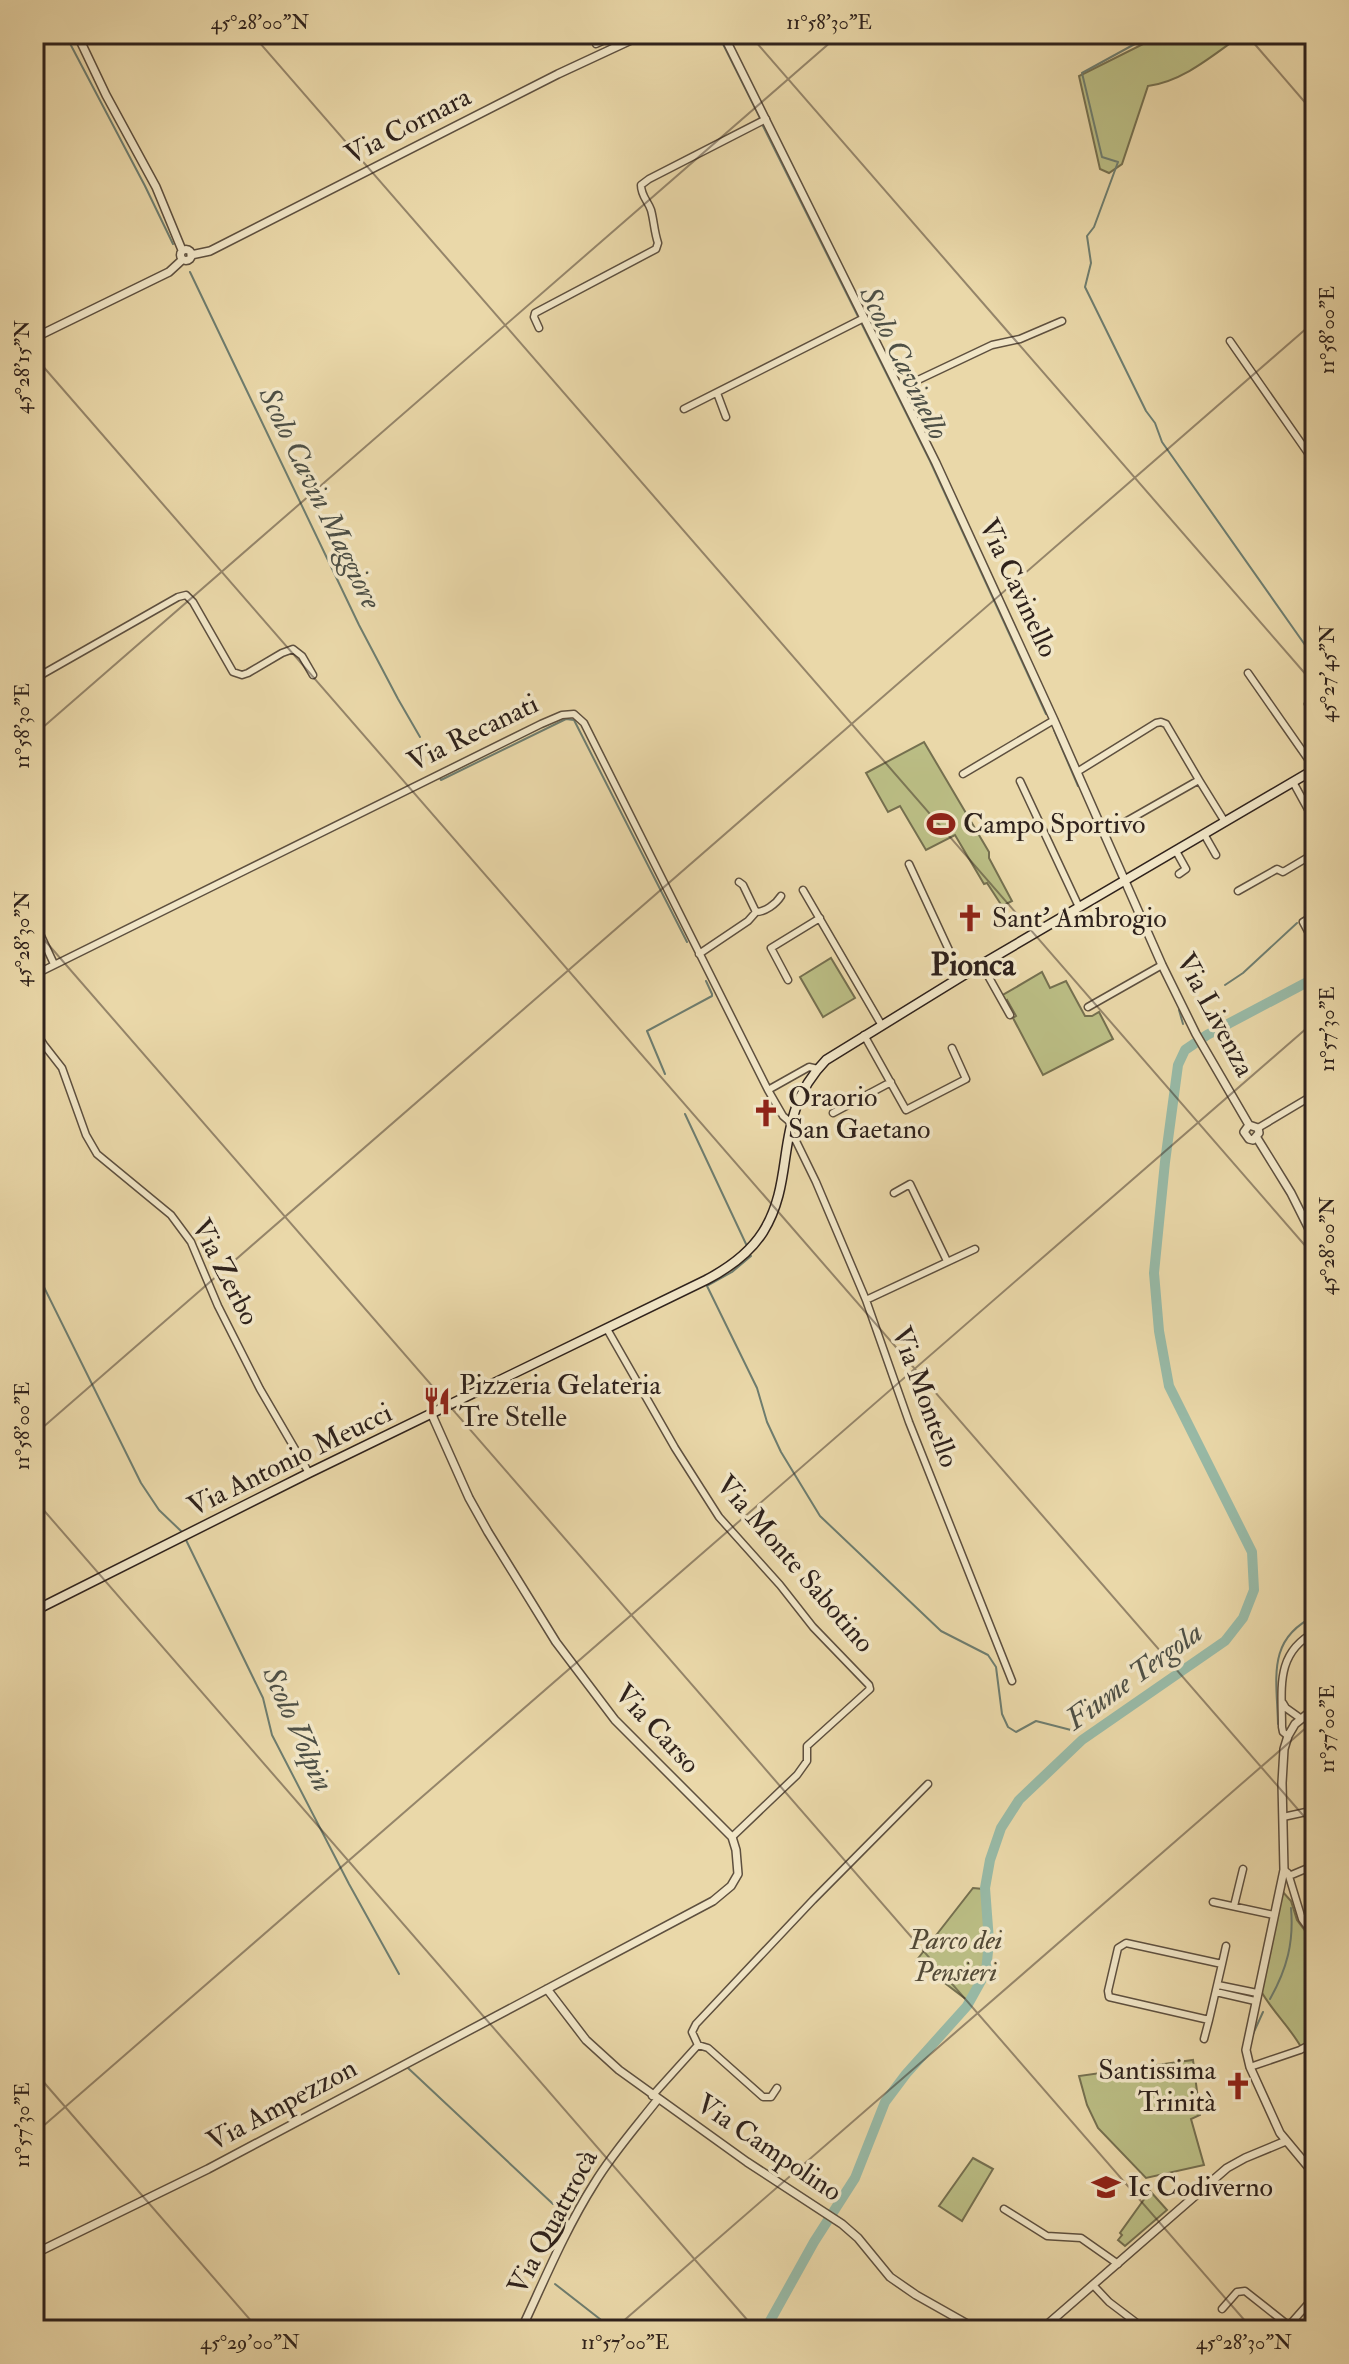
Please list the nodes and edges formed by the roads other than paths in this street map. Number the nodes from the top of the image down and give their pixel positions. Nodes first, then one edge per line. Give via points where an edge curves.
1 (77, 34) edge
2 (644, 34) edge
3 (723, 34) edge
4 (621, 37) edge
5 (596, 44) dead end
6 (763, 121) junction
7 (182, 250) junction
8 (191, 255) junction
9 (182, 260) junction
10 (861, 319) junction
11 (1062, 321) dead end
12 (539, 328) dead end
13 (34, 338) edge
14 (1230, 341) dead end
15 (899, 389) junction
16 (717, 393) junction
17 (684, 409) dead end
18 (726, 417) dead end
19 (1315, 463) edge
20 (1248, 673) dead end
21 (313, 675) dead end
22 (34, 679) edge
23 (1308, 704) dead end
24 (1315, 714) edge
25 (1054, 720) junction
26 (1315, 769) edge
27 (1077, 772) junction
28 (963, 774) dead end
29 (1199, 780) junction
30 (1020, 781) dead end
31 (1293, 782) junction
32 (1314, 819) edge
33 (1225, 822) junction
34 (1104, 834) junction
35 (1204, 834) junction
36 (1176, 851) junction
37 (1315, 853) edge
38 (1216, 855) dead end
39 (1306, 859) junction
40 (909, 864) dead end
41 (1179, 874) dead end
42 (1315, 874) edge
43 (1125, 880) junction
44 (739, 882) dead end
45 (803, 890) dead end
46 (1238, 891) dead end
47 (781, 896) dead end
48 (1079, 907) junction
49 (756, 912) junction
50 (1315, 915) edge
51 (820, 918) junction
52 (34, 921) edge
53 (1310, 935) dead end
54 (699, 954) junction
55 (54, 964) junction
56 (982, 965) junction
57 (1162, 965) junction
58 (34, 975) edge
59 (961, 976) junction
60 (788, 980) dead end
61 (1088, 1007) dead end
62 (1010, 1015) dead end
63 (881, 1024) junction
64 (34, 1030) edge
65 (864, 1035) junction
66 (952, 1048) dead end
67 (818, 1069) junction
68 (891, 1082) junction
69 (768, 1090) junction
70 (1315, 1094) edge
71 (833, 1113) dead end
72 (790, 1122) junction
73 (1249, 1125) junction
74 (1258, 1128) junction
75 (788, 1134) junction
76 (1257, 1138) junction
77 (894, 1193) dead end
78 (1312, 1228) edge
79 (1315, 1241) edge
80 (975, 1249) dead end
81 (947, 1261) junction
82 (866, 1300) junction
83 (607, 1329) junction
84 (432, 1415) junction
85 (309, 1473) junction
86 (34, 1611) edge
87 (1315, 1632) edge
88 (1012, 1681) dead end
89 (1282, 1700) junction
90 (1315, 1708) edge
91 (1300, 1718) junction
92 (1288, 1736) junction
93 (928, 1784) dead end
94 (1315, 1810) edge
95 (1283, 1817) junction
96 (732, 1837) junction
97 (1315, 1865) edge
98 (1243, 1869) dead end
99 (1286, 1873) junction
100 (1213, 1902) dead end
101 (1234, 1906) junction
102 (1274, 1915) junction
103 (1315, 1937) edge
104 (1226, 1946) dead end
105 (1222, 1964) junction
106 (1217, 1988) junction
107 (547, 1989) junction
108 (1256, 1997) junction
109 (1209, 2020) junction
110 (1204, 2039) dead end
111 (1315, 2042) edge
112 (698, 2045) junction
113 (1250, 2067) junction
114 (777, 2088) dead end
115 (655, 2097) junction
116 (1286, 2141) junction
117 (1315, 2154) edge
118 (1305, 2163) junction
119 (1315, 2175) edge
120 (1004, 2209) dead end
121 (34, 2254) edge
122 (1118, 2264) junction
123 (1093, 2285) junction
124 (1315, 2296) edge
125 (1222, 2309) dead end
126 (1286, 2328) edge
127 (521, 2330) edge
128 (978, 2330) edge
129 (1041, 2330) edge
130 (1146, 2330) edge

1 - 7 street via 156,187
2 - 4 street, Via Cornara
3 - 6 street, Via Cavinello
4 - 5 street
4 - 8 street, Via Cornara via 210,251
6 - 10 street, Via Cavinello
6 - 12 street via 641,185 651,210 656,249 535,313
7 - 8 street
7 - 9 street
8 - 9 street
9 - 13 street via 169,272
10 - 15 street, Via Cavinello
10 - 16 street
11 - 15 street via 992,345
14 - 19 street
15 - 25 street, Via Cavinello
16 - 17 street
16 - 18 street
20 - 26 street
21 - 22 street via 293,649 248,673 233,672 193,602 182,595
23 - 24 street
25 - 27 street, Via Cavinello
25 - 28 street
26 - 31 main road, Via Antonio Meucci
27 - 29 street via 1161,722
27 - 34 street, Via Cavinello
29 - 33 street
29 - 34 street
30 - 48 street
31 - 32 street
31 - 33 main road, Via Antonio Meucci
33 - 35 main road, Via Antonio Meucci
34 - 43 street, Via Cavinello
35 - 36 main road, Via Antonio Meucci
35 - 38 street
36 - 41 street via 1186,869
36 - 43 main road, Via Antonio Meucci
37 - 39 street
39 - 42 street
39 - 46 street
40 - 59 street
43 - 48 main road, Via Antonio Meucci
43 - 57 street, Via Livenza
44 - 49 street
45 - 51 street
47 - 49 street
48 - 56 main road, Via Antonio Meucci
49 - 54 street
50 - 53 street via 1303,922
51 - 60 street via 771,948
51 - 63 street
52 - 55 street
54 - 55 street, Via Recanati via 584,723 569,713
54 - 69 street, Via Recanati
55 - 58 street
56 - 59 main road, Via Antonio Meucci
56 - 62 street
57 - 61 street
57 - 73 street, Via Livenza
59 - 63 main road, Via Antonio Meucci
63 - 65 main road, Via Antonio Meucci
64 - 85 street, Via Zerbo via 62,1068 97,1154 171,1215 191,1242 253,1375
65 - 67 main road, Via Antonio Meucci
65 - 68 street
66 - 68 street via 966,1079 906,1110
67 - 69 street via 809,1067
67 - 72 main road, Via Antonio Meucci
68 - 71 street
69 - 72 street, Via Recanati
70 - 74 street
72 - 75 main road, Via Antonio Meucci
73 - 74 street
73 - 76 street, Via Livenza via 1245,1136
74 - 76 street
75 - 82 street, Via Montello via 816,1182
75 - 83 main road, Via Antonio Meucci via 773,1210 746,1253 724,1270
76 - 78 street, Via Livenza
77 - 81 street via 910,1184
78 - 79 street, Via Livenza
80 - 81 street
81 - 82 street
82 - 88 street, Via Montello
83 - 84 main road, Via Antonio Meucci
83 - 96 street, Via Monte Sabotino via 719,1517 870,1689 807,1746 807,1761 797,1775
84 - 85 main road, Via Antonio Meucci
84 - 96 street, Via Carso via 469,1498 556,1642 615,1720
85 - 86 main road, Via Antonio Meucci
87 - 89 street via 1290,1653 1282,1675
89 - 91 street
89 - 92 street via 1282,1727
90 - 91 street
91 - 92 street
92 - 95 street
93 - 112 street via 696,2024 692,2032
94 - 95 street
95 - 99 street
96 - 107 street via 738,1874 713,1901
97 - 99 street
98 - 101 street
99 - 102 street
99 - 103 street via 1302,1919
100 - 101 street
101 - 102 street
102 - 108 street
104 - 105 street
105 - 106 street
105 - 109 street via 1126,1943 1118,1948 1114,1962 1110,1998
106 - 108 street
106 - 109 street
107 - 115 street, Via Campolino via 600,2055
107 - 121 street, Via Ampezzon via 208,2169
108 - 113 street via 1246,2042
109 - 110 street
111 - 113 street
112 - 114 street via 763,2097 771,2097
112 - 115 street
113 - 116 street
115 - 127 street, Via Quattrocà via 593,2185
115 - 128 street, Via Campolino via 837,2220 890,2277
116 - 118 street
116 - 122 street via 1233,2164
117 - 118 street
118 - 119 street
120 - 122 street via 1047,2236 1078,2237
122 - 123 street
123 - 129 street
123 - 130 street
124 - 126 street
125 - 126 street via 1245,2291

